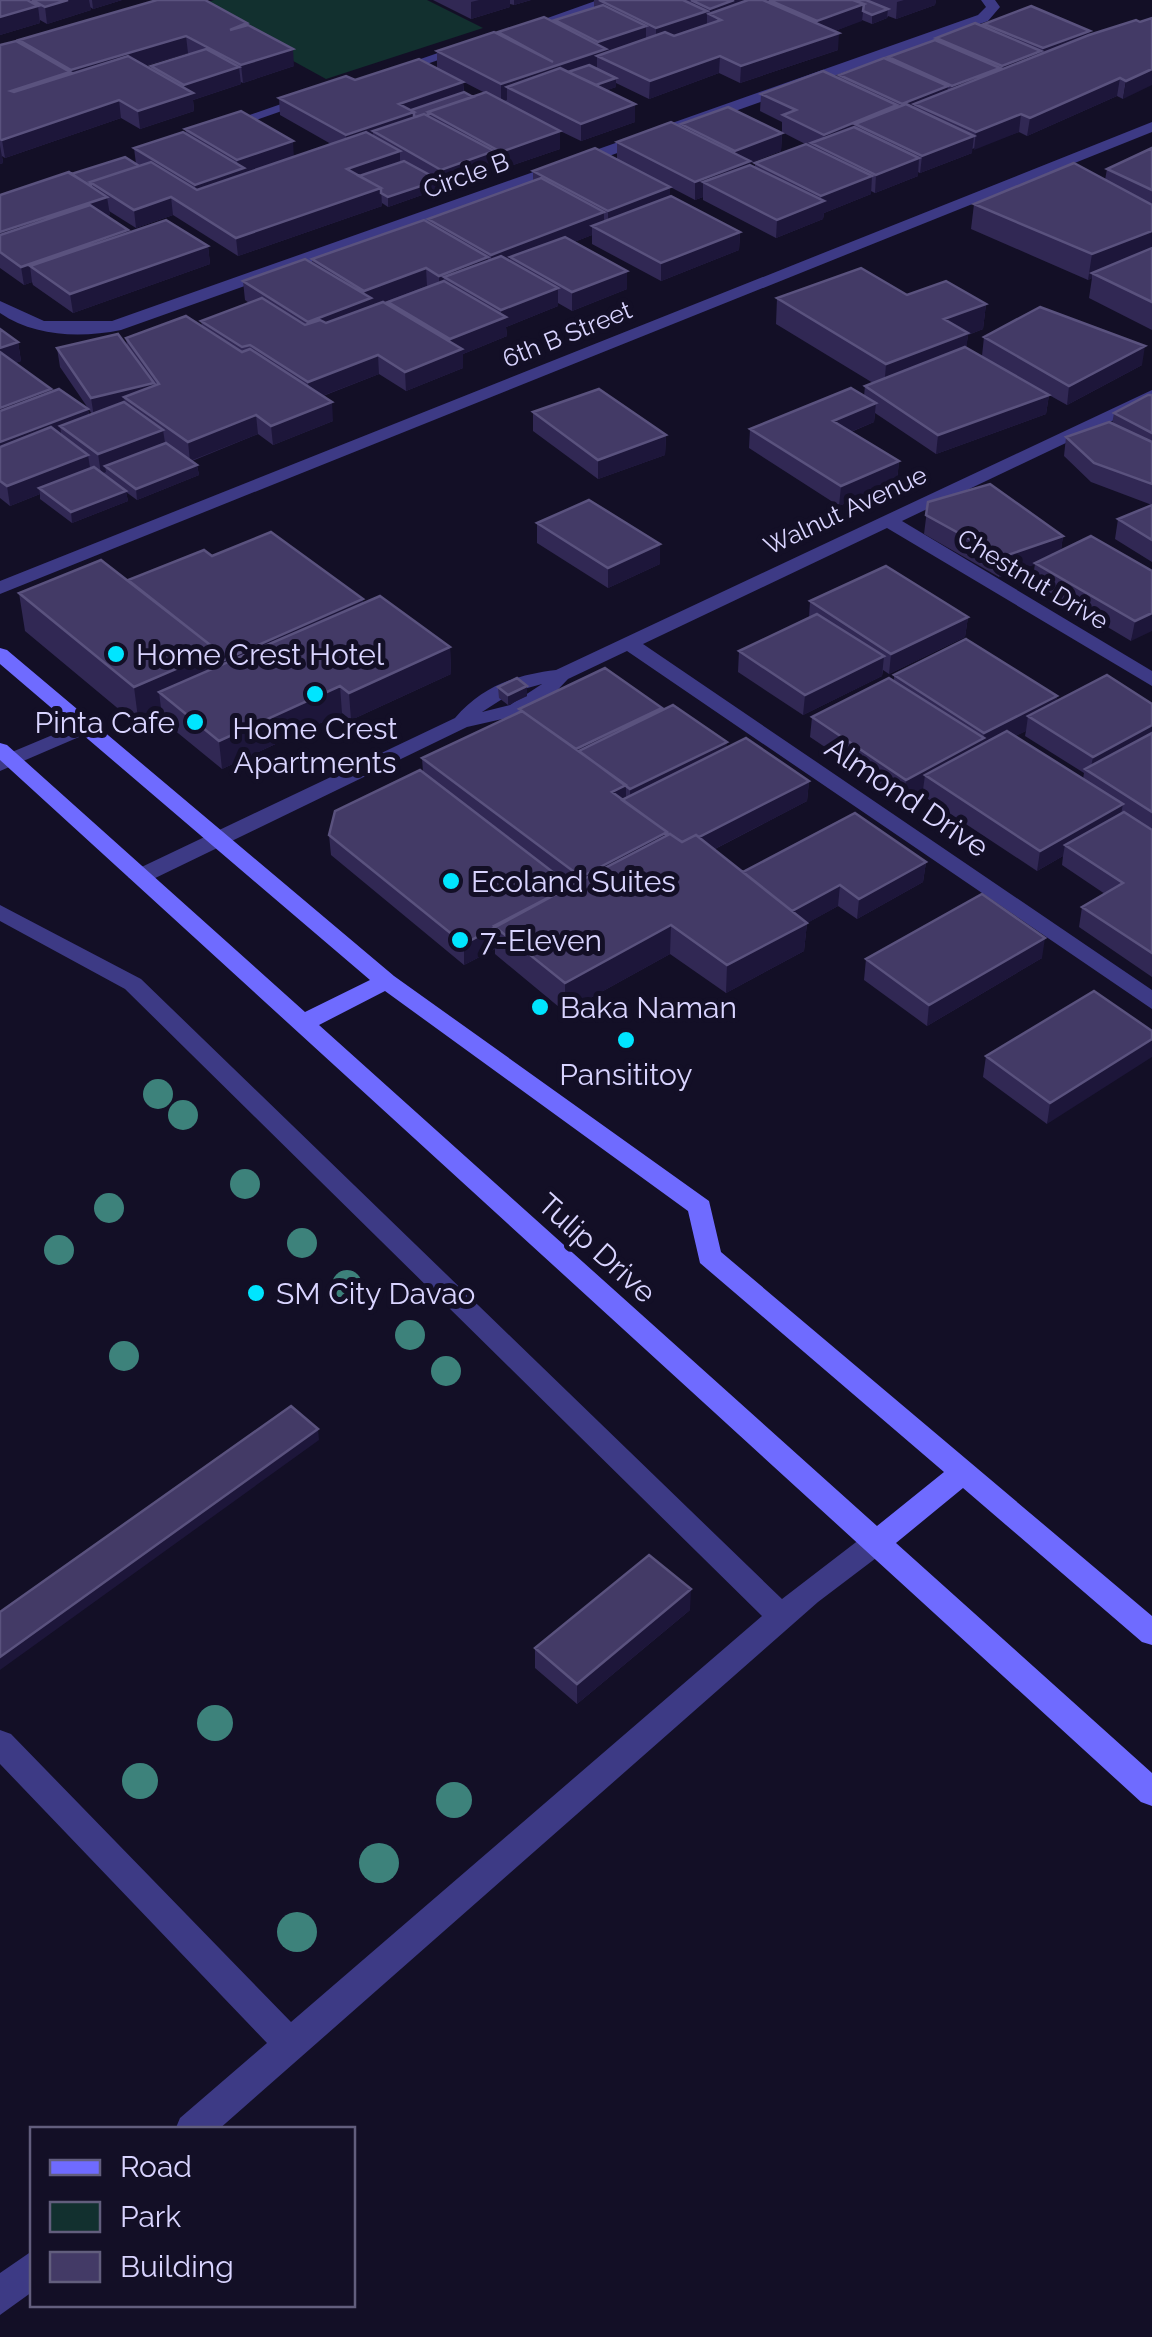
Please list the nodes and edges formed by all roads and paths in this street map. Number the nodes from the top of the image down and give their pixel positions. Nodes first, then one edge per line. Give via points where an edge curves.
1 (612, 0) edge
2 (988, 0) edge
3 (506, 34) edge
4 (488, 40) edge
5 (378, 76) edge
6 (321, 95) edge
7 (1152, 127) edge
8 (208, 132) edge
9 (0, 306) edge
10 (1152, 395) edge
11 (888, 520) junction
12 (0, 588) edge
13 (628, 643) junction
14 (0, 654) edge
15 (1148, 673) edge
16 (86, 727) junction
17 (4, 758) edge
18 (218, 838) junction
19 (138, 877) junction
20 (0, 912) edge
21 (386, 981) junction
22 (1152, 1000) edge
23 (303, 1023) junction
24 (964, 1472) junction
25 (874, 1544) junction
26 (782, 1617) junction
27 (1152, 1633) edge
28 (0, 1743) edge
29 (1152, 1792) edge
30 (290, 2044) junction
31 (195, 2127) edge
32 (30, 2271) edge
33 (0, 2297) edge

1 - 3 street
2 - 9 street, Circle B via 993,7 984,18 115,326 70,331 22,323
4 - 5 street
6 - 8 street
7 - 12 street, 6th B Street
10 - 11 street, Walnut Avenue
11 - 13 street, Walnut Avenue
11 - 15 street, Chestnut Drive
13 - 18 street, Walnut Avenue via 561,675 543,698 507,716 462,722
13 - 22 street, Almond Drive
14 - 16 main road
16 - 17 street
16 - 18 main road
17 - 19 main road, Tulip Drive
18 - 19 street, Walnut Avenue
18 - 21 main road
19 - 23 main road, Tulip Drive
20 - 26 street via 133,984
21 - 23 main road
21 - 24 main road via 700,1206 709,1256
23 - 25 main road, Tulip Drive
24 - 25 main road
24 - 27 main road
25 - 26 street
25 - 29 main road, Tulip Drive
26 - 30 street
28 - 30 street
30 - 31 street
32 - 33 street

